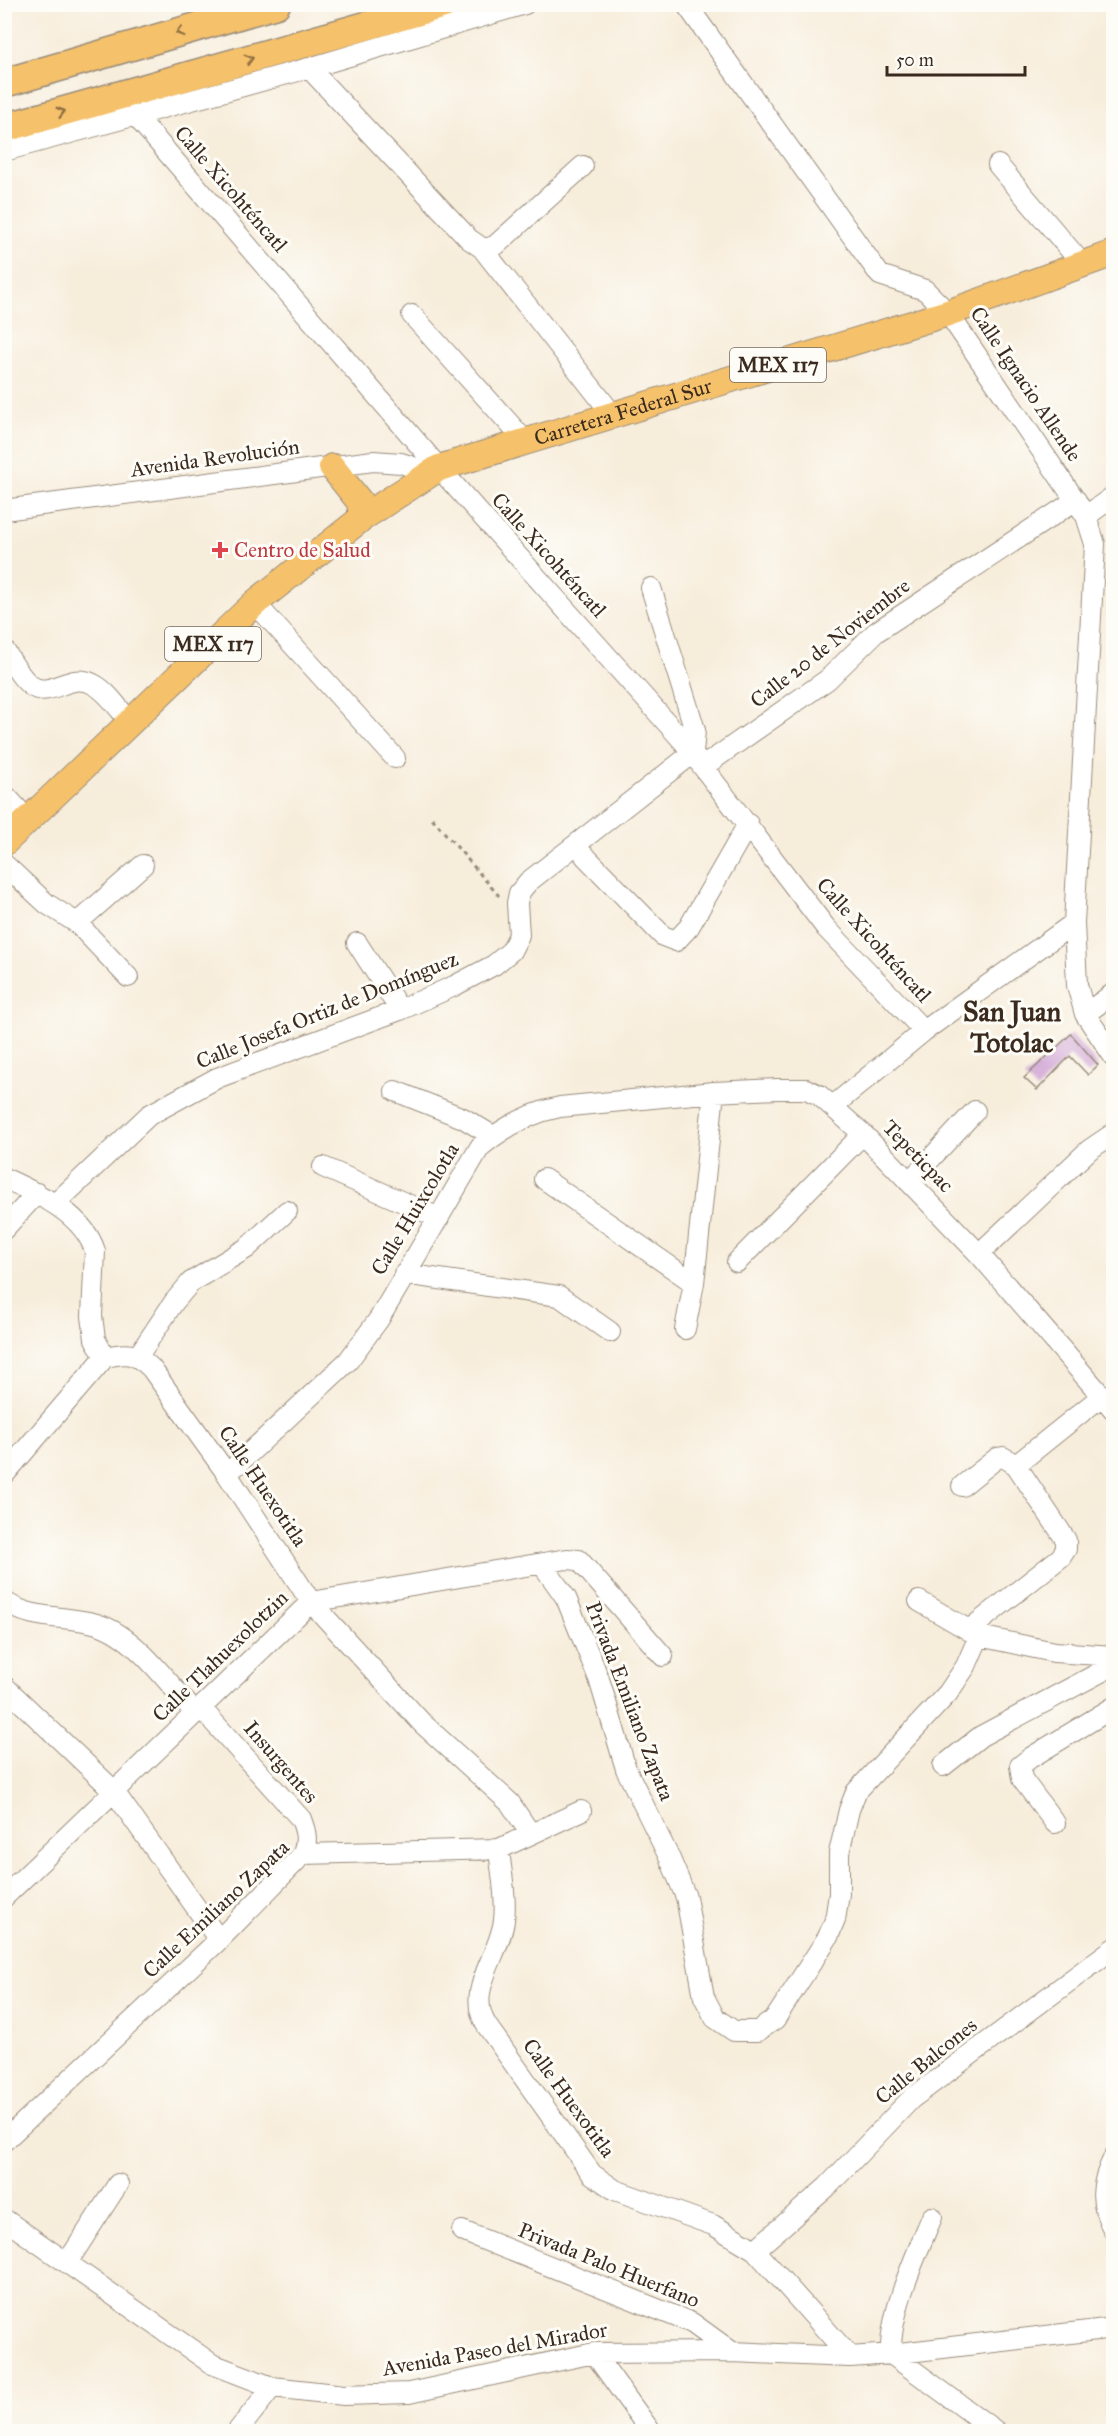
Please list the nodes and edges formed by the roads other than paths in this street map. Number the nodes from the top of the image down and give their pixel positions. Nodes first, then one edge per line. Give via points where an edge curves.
1 (276, 4) edge
2 (444, 4) edge
3 (525, 4) edge
4 (686, 4) edge
5 (309, 68) junction
6 (4, 83) edge
7 (135, 115) junction
8 (4, 128) edge
9 (4, 151) edge
10 (998, 165) dead end
11 (583, 166) dead end
12 (482, 248) junction
13 (1113, 253) edge
14 (1083, 265) junction
15 (948, 313) junction
16 (412, 315) dead end
17 (613, 415) junction
18 (526, 442) junction
19 (332, 467) junction
20 (435, 470) junction
21 (1113, 496) edge
22 (1076, 500) junction
23 (4, 510) edge
24 (1086, 516) junction
25 (362, 518) junction
26 (651, 588) dead end
27 (255, 603) junction
28 (4, 650) edge
29 (131, 723) junction
30 (394, 758) dead end
31 (698, 760) junction
32 (4, 794) edge
33 (28, 820) junction
34 (748, 824) junction
35 (4, 843) edge
36 (585, 856) dead end
37 (4, 864) edge
38 (143, 865) dead end
39 (78, 923) junction
40 (1074, 923) junction
41 (357, 943) dead end
42 (128, 977) dead end
43 (1113, 993) edge
44 (400, 1010) junction
45 (1085, 1014) junction
46 (924, 1031) junction
47 (1113, 1057) edge
48 (395, 1091) dead end
49 (714, 1092) junction
50 (826, 1101) junction
51 (975, 1111) dead end
52 (1113, 1133) edge
53 (863, 1134) junction
54 (493, 1136) junction
55 (323, 1167) dead end
56 (4, 1178) edge
57 (544, 1179) dead end
58 (909, 1182) junction
59 (37, 1193) junction
60 (55, 1204) junction
61 (287, 1211) dead end
62 (439, 1218) junction
63 (4, 1229) edge
64 (979, 1254) junction
65 (737, 1262) dead end
66 (404, 1274) junction
67 (694, 1283) junction
68 (685, 1329) dead end
69 (610, 1332) dead end
70 (138, 1356) junction
71 (105, 1357) junction
72 (1108, 1403) edge
73 (1016, 1465) junction
74 (4, 1474) edge
75 (227, 1474) junction
76 (962, 1486) dead end
77 (542, 1564) junction
78 (4, 1601) edge
79 (920, 1601) dead end
80 (311, 1602) junction
81 (974, 1633) junction
82 (663, 1656) dead end
83 (1113, 1656) edge
84 (1113, 1665) edge
85 (4, 1686) edge
86 (1113, 1707) edge
87 (198, 1710) junction
88 (943, 1766) dead end
89 (113, 1790) junction
90 (581, 1811) dead end
91 (1055, 1823) dead end
92 (530, 1833) junction
93 (499, 1849) junction
94 (303, 1854) junction
95 (4, 1897) edge
96 (219, 1940) junction
97 (1113, 1948) edge
98 (4, 2141) edge
99 (1113, 2157) edge
100 (118, 2184) dead end
101 (932, 2217) dead end
102 (4, 2219) edge
103 (462, 2231) dead end
104 (1113, 2231) edge
105 (755, 2250) junction
106 (67, 2263) junction
107 (1113, 2328) edge
108 (732, 2352) junction
109 (594, 2353) junction
110 (891, 2354) junction
111 (850, 2357) junction
112 (272, 2387) junction
113 (237, 2432) edge
114 (651, 2432) edge
115 (997, 2432) edge

1 -> 6 highway
8 -> 2 highway
3 - 5 street
4 - 15 street, Calle Ignacio Allende via 880,275 925,290
5 - 7 street
5 - 12 street via 469,239
7 - 9 street
7 - 20 street, Calle Xicohténcatl
10 - 14 street
11 - 12 street via 496,245
12 - 17 street
13 - 14 main road, Carretera Federal Sur / MEX 117
14 - 15 main road, Carretera Federal Sur / MEX 117
15 - 17 main road, Carretera Federal Sur / MEX 117
15 - 22 street, Calle Ignacio Allende
16 - 18 street
17 - 18 main road, Carretera Federal Sur / MEX 117
18 - 20 main road, Carretera Federal Sur / MEX 117
19 - 20 street, Avenida Revolución via 373,461 401,462
19 - 23 street, Avenida Revolución
19 - 25 main road via 360,502
20 - 25 main road, MEX 117
20 - 31 street, Calle Xicohténcatl
21 - 24 street
22 - 24 street, Calle Ignacio Allende
22 - 31 street, Calle 20 de Noviembre via 876,632 827,680
24 - 40 street, Calle Ignacio Allende via 1095,544
25 - 27 main road, MEX 117
26 - 31 street via 695,730
27 - 29 main road, MEX 117
27 - 30 street
28 - 29 street via 33,687 44,689 73,680 86,681 97,686
29 - 33 main road, MEX 117
31 - 34 street, Calle Xicohténcatl
31 - 44 street, Calle Josefa Ortiz de Domínguez via 528,882 519,893 519,934 511,951 484,970
32 - 33 street
33 - 35 main road, MEX 117
34 - 36 street via 689,927 676,941 663,936
34 - 46 street, Calle Xicohténcatl via 826,928
37 - 39 street via 47,904
38 - 39 street
39 - 42 street
40 - 45 street, Calle Ignacio Allende via 1077,986
40 - 46 street
41 - 44 street
43 - 45 street
44 - 60 street, Calle Josefa Ortiz de Domínguez via 217,1078 149,1115
45 - 47 street, Calle Ignacio Allende
46 - 50 street
48 - 54 street
49 - 50 street, Calle Huixcolotla via 806,1089
49 - 54 street, Calle Huixcolotla via 539,1111
49 - 67 street
50 - 53 street, Tepeticpac
51 - 58 street
52 - 64 street via 1089,1150
53 - 58 street, Tepeticpac
53 - 65 street
54 - 62 street, Calle Huixcolotla via 480,1147
55 - 62 street
56 - 59 street
57 - 67 street
58 - 64 street, Tepeticpac
59 - 60 street
59 - 63 street
60 - 71 street via 92,1241 92,1316 95,1339
61 - 70 street via 247,1248 191,1282
62 - 66 street, Calle Huixcolotla
64 - 72 street, Tepeticpac
66 - 69 street via 559,1296
66 - 75 street, Calle Huixcolotla via 379,1320 348,1361
67 - 68 street
70 - 71 street via 122,1353
70 - 75 street, Calle Huexotitla via 151,1368
71 - 74 street
72 - 73 street
73 - 76 street via 1003,1457 997,1458
73 - 81 street via 1066,1540 1066,1549
75 - 80 street, Calle Huexotitla
77 - 80 street, Calle Tlahuexolotzin
77 - 81 street, Privada Emiliano Zapata via 566,1598 599,1679 626,1768 686,1897 704,1997 715,2018 734,2031 758,2031 775,2019 828,1937 839,1893 839,1853 856,1792 948,1693 966,1666
77 - 82 street, Calle Tlahuexolotzin via 567,1558 579,1560
78 - 87 street, Insurgentes via 27,1612 99,1624 116,1632
79 - 81 street
80 - 87 street, Calle Tlahuexolotzin
80 - 92 street, Calle Huexotitla via 422,1723 510,1803
81 - 83 street via 1054,1652
84 - 88 street via 981,1737
85 - 89 street
86 - 91 street via 1020,1766 1022,1779
87 - 89 street, Calle Tlahuexolotzin
87 - 94 street, Insurgentes via 300,1819 306,1831
89 - 95 street, Calle Tlahuexolotzin
89 - 96 street
90 - 92 street, Calle Emiliano Zapata
92 - 93 street, Calle Emiliano Zapata
93 - 94 street, Calle Emiliano Zapata
93 - 105 street, Calle Huexotitla via 504,1922 480,1988 478,2003 483,2021 592,2174 615,2190 712,2225
94 - 96 street, Calle Emiliano Zapata
96 - 98 street, Calle Emiliano Zapata
97 - 105 street, Calle Balcones via 911,2099 827,2187
99 - 104 street via 1101,2195
100 - 106 street
101 - 110 street via 897,2315
102 - 106 street, Avenida Paseo del Mirador
103 - 108 street, Privada Palo Huerfano via 692,2323
105 - 111 street, Calle Huexotitla
106 - 112 street, Avenida Paseo del Mirador via 212,2364
107 - 110 street, Avenida Paseo del Mirador
108 - 109 street, Avenida Paseo del Mirador
108 - 111 street, Avenida Paseo del Mirador
109 - 112 street, Avenida Paseo del Mirador via 409,2393 345,2395
109 - 114 street
110 - 111 street, Avenida Paseo del Mirador
110 - 115 street
112 - 113 street

